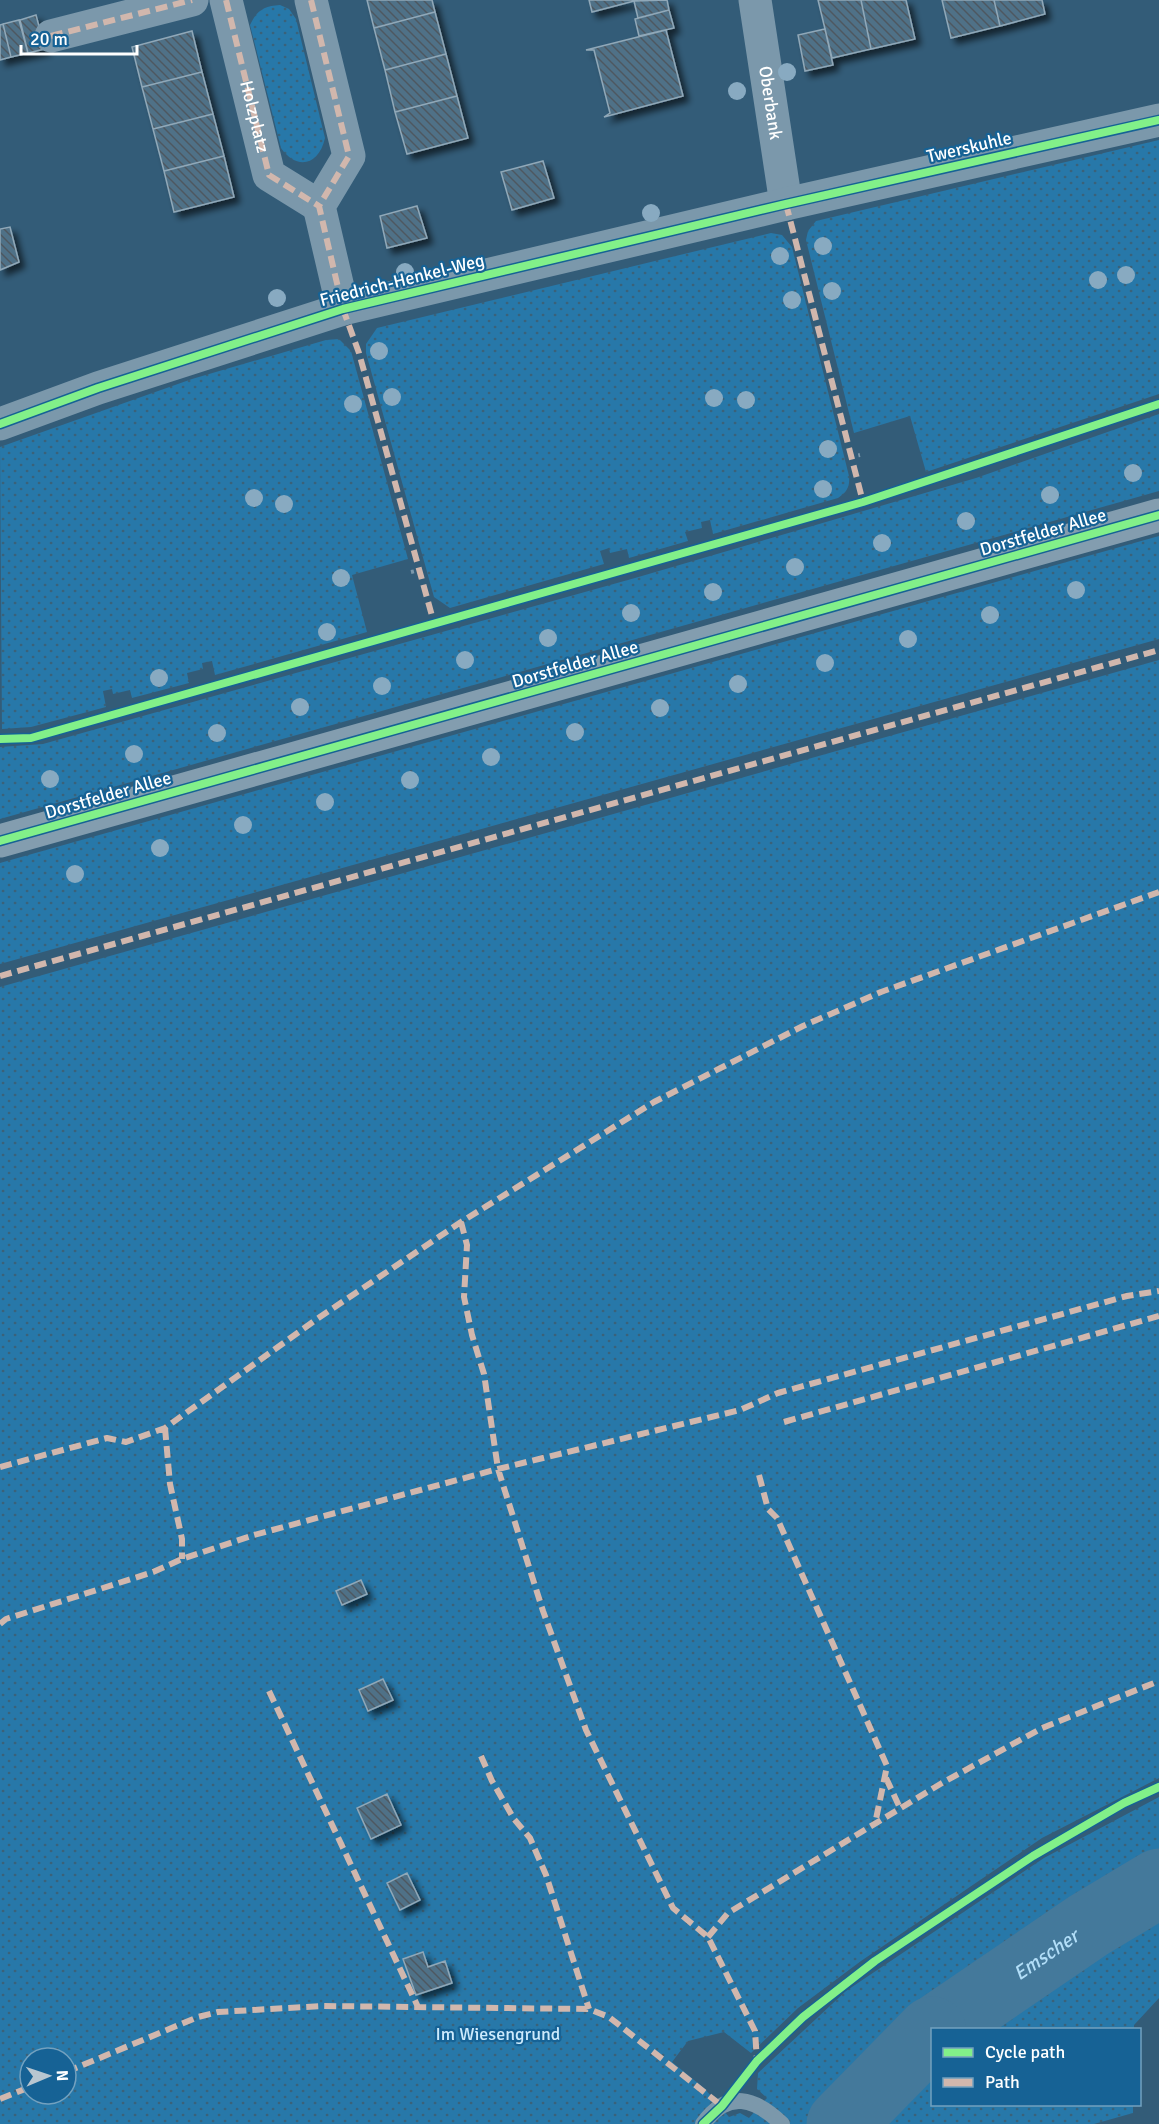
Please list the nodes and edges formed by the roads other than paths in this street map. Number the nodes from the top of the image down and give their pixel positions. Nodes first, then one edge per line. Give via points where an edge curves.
1 (192, 0) edge
2 (226, 0) edge
3 (311, 0) edge
4 (754, 0) edge
5 (51, 36) dead end
6 (1159, 120) edge
7 (786, 204) junction
8 (320, 206) junction
9 (343, 309) junction
10 (0, 424) edge
11 (1159, 515) edge
12 (0, 841) edge
13 (703, 2124) edge
14 (782, 2124) edge

1 - 5 street
2 - 8 street, Holzplatz via 269,175
3 - 8 street via 349,156
4 - 7 street, Oberbank
6 - 7 street, Twerskuhle
7 - 9 street, Friedrich-Henkel-Weg
8 - 9 street
9 - 10 street, Friedrich-Henkel-Weg
11 - 12 main road, Dorstfelder Allee
13 - 14 lane via 730,2101 741,2100 767,2110

